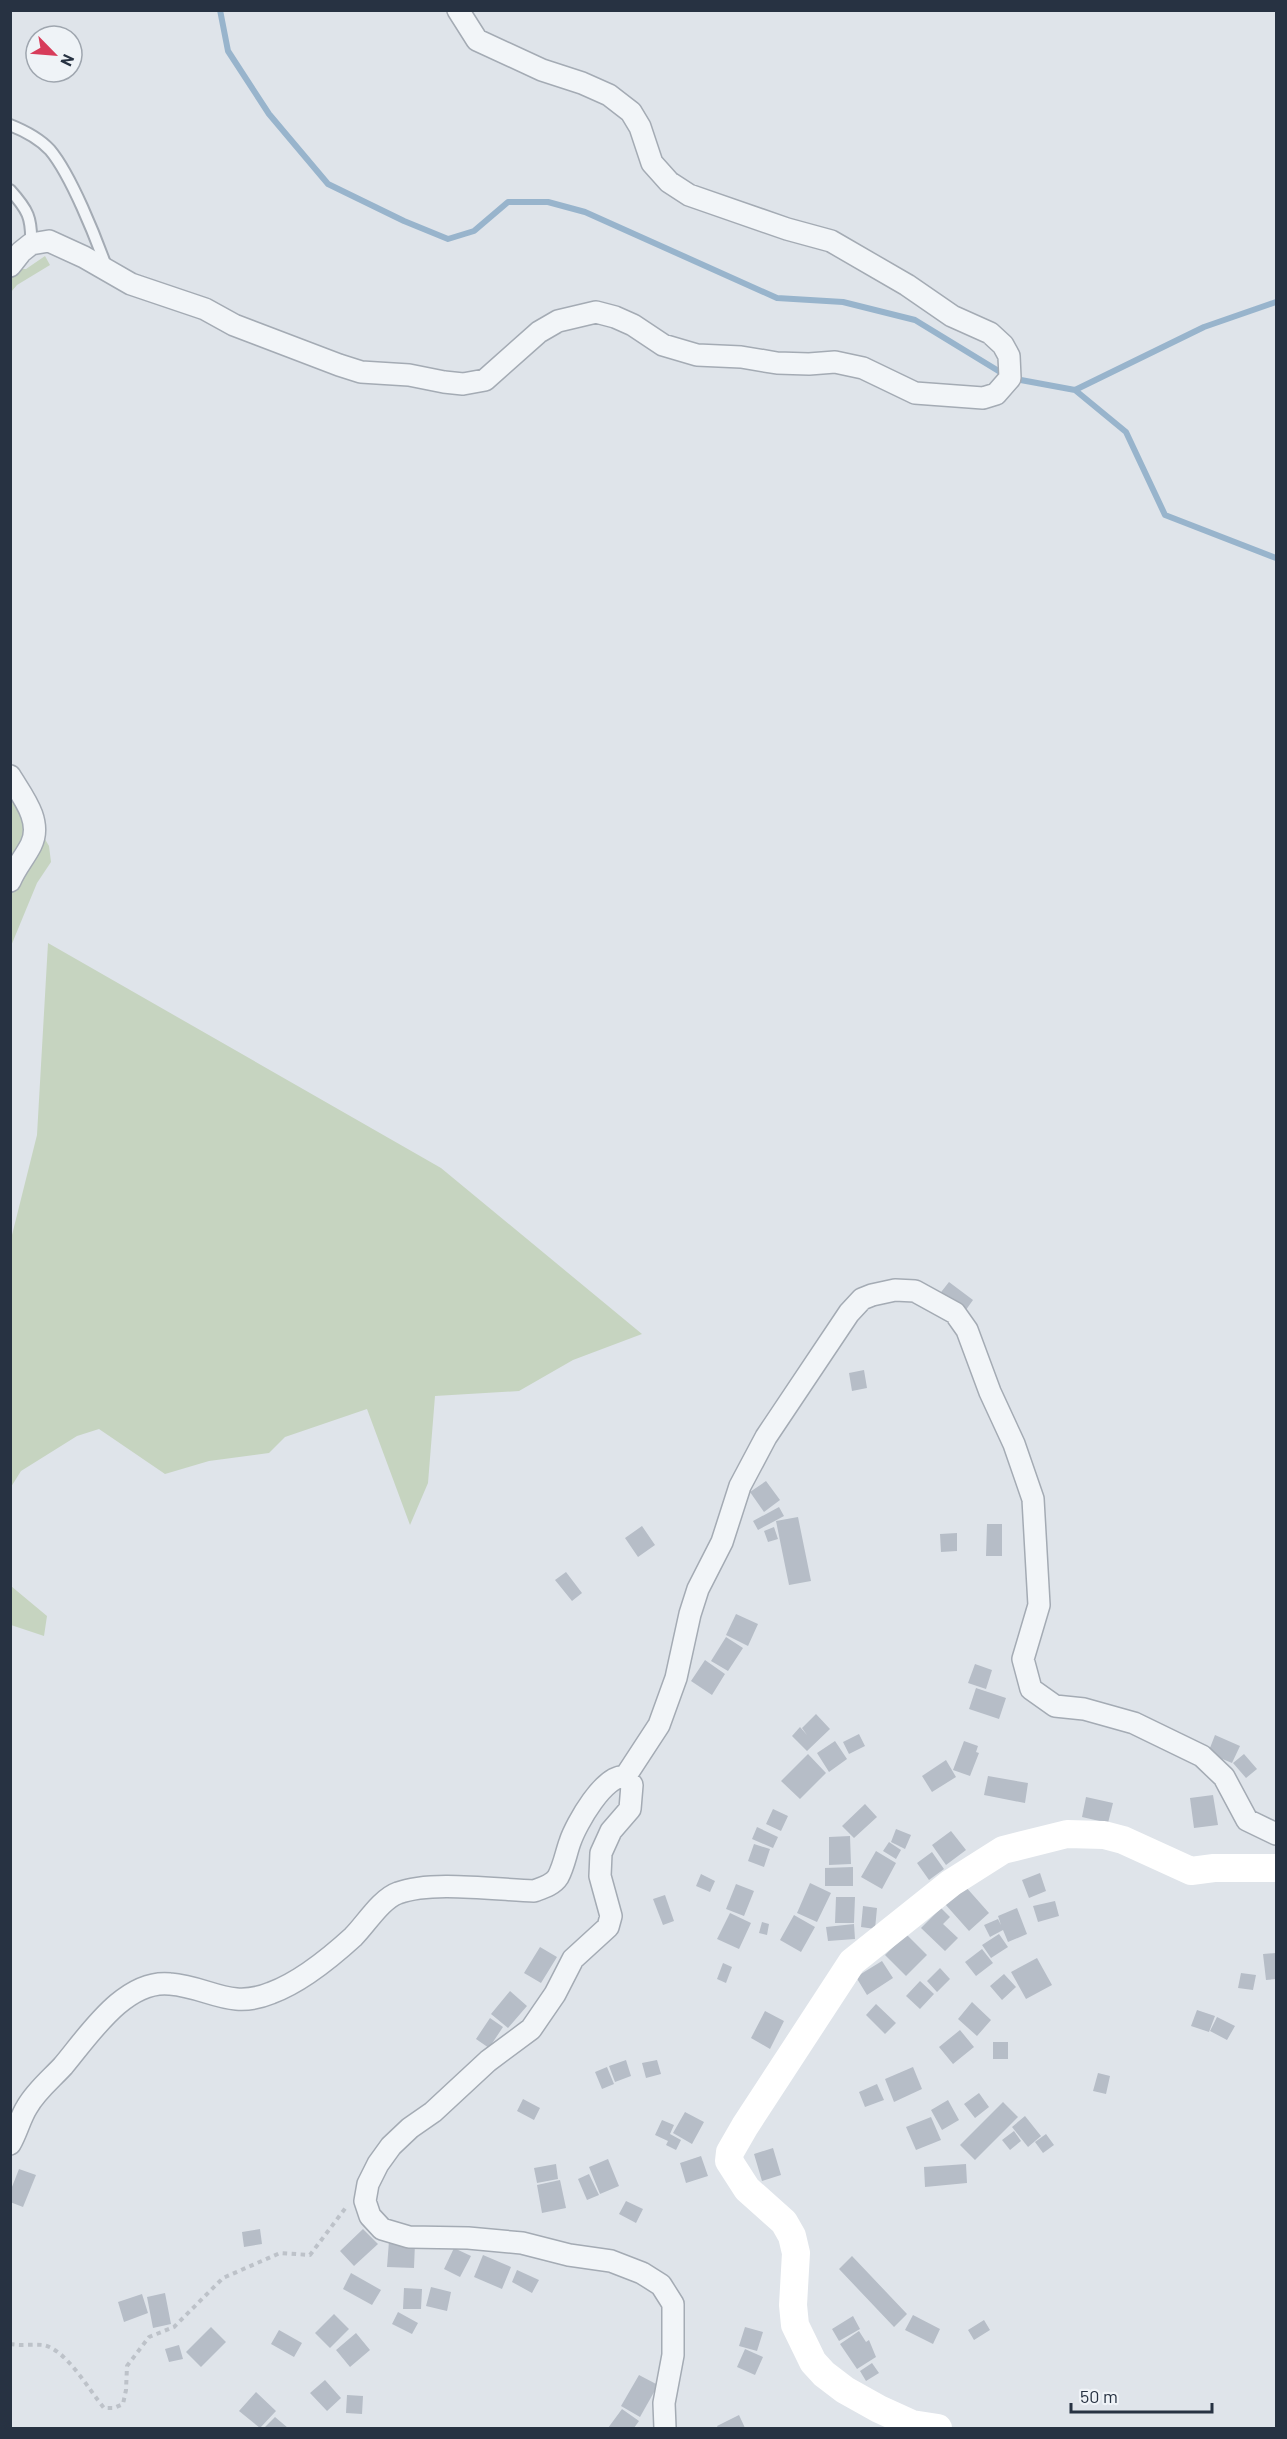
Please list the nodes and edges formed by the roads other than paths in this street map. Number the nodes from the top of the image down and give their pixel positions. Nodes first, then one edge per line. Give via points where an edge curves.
1 (458, 10) edge
2 (10, 125) edge
3 (10, 190) edge
4 (31, 244) junction
5 (10, 266) edge
6 (107, 270) junction
7 (10, 776) edge
8 (10, 881) edge
9 (626, 1777) junction
10 (1276, 1834) edge
11 (1276, 1868) edge
12 (10, 2144) edge
13 (665, 2428) edge
14 (938, 2428) edge

1 - 6 street via 477,40 609,95 631,112 652,163 688,195 831,241 952,316 990,333 1009,356 1010,378 996,394 982,398 915,393 863,368 834,362 777,363 697,355 663,345 633,325 596,312 558,321 539,332 484,380 463,384 361,372 245,329 190,303 131,284
2 - 6 lane via 29,133 50,150 68,177
3 - 4 lane via 26,208 32,223
4 - 5 street
4 - 6 street via 49,241
7 - 8 street via 31,811 35,830 31,846
9 - 10 street via 659,1725 676,1678 698,1589 722,1542 740,1486 766,1437 861,1299 895,1290 915,1291 955,1313 967,1330 1033,1499 1038,1605 1023,1659 1031,1689 1055,1706 1118,1717 1202,1756 1224,1777 1247,1820
9 - 12 street via 619,1776 606,1784 571,1839 557,1879 549,1885 534,1891 418,1887 396,1893 308,1973 272,1993 246,2001 172,1984 155,1983 135,1992 101,2020 44,2084 27,2107
9 - 13 street via 632,1785 630,1809 611,1831 602,1853 600,1876 610,1916 608,1927 573,1959 531,2029 397,2140 378,2164 365,2201 370,2216 382,2229 409,2237 522,2243 611,2261 661,2285 674,2304
11 - 14 street via 1191,1870 1104,1835 1067,1834 1003,1850 951,1884 852,1962 745,2126 729,2161 747,2188 784,2222 792,2236 796,2253 795,2325 813,2362 846,2390 879,2409 912,2424

